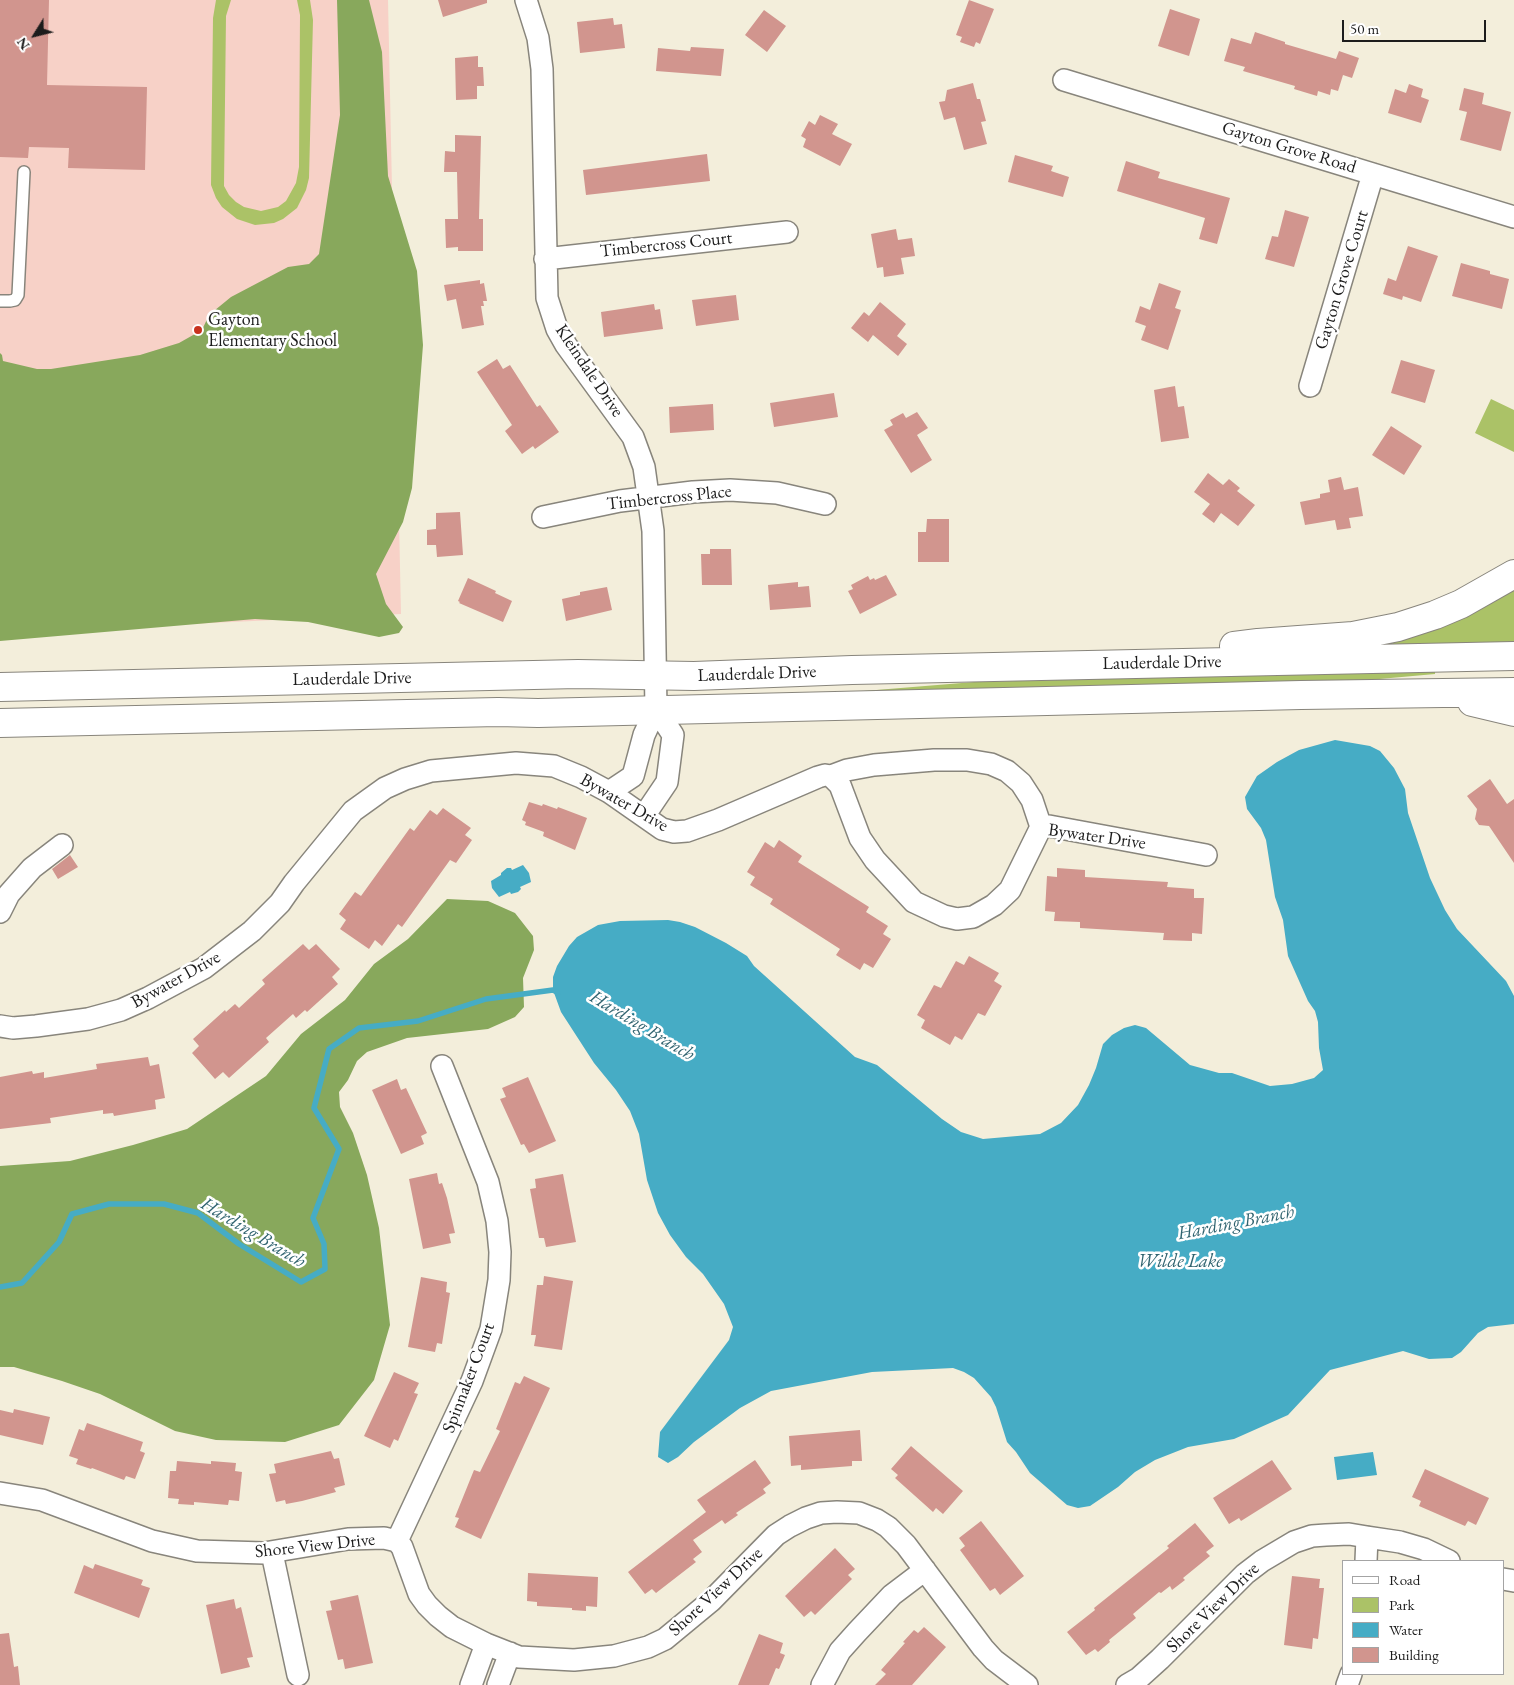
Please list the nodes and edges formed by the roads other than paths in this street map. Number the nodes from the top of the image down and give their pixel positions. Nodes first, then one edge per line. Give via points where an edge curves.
1 (526, 0) edge
2 (1064, 80) dead end
3 (24, 172) dead end
4 (1373, 174) junction
5 (1514, 217) edge
6 (787, 232) dead end
7 (545, 259) junction
8 (0, 301) edge
9 (1310, 386) dead end
10 (649, 498) junction
11 (825, 504) dead end
12 (543, 517) dead end
13 (1514, 574) edge
14 (1514, 656) edge
15 (1115, 664) junction
16 (655, 675) junction
17 (0, 687) edge
18 (1514, 692) edge
19 (1437, 693) junction
20 (656, 710) junction
21 (1514, 712) edge
22 (0, 723) edge
23 (831, 776) junction
24 (609, 792) junction
25 (644, 816) junction
26 (1040, 828) junction
27 (62, 845) dead end
28 (1206, 855) dead end
29 (0, 912) edge
30 (0, 1026) edge
31 (442, 1066) dead end
32 (0, 1493) edge
33 (1367, 1537) junction
34 (397, 1540) junction
35 (272, 1552) junction
36 (1366, 1560) edge
37 (1447, 1560) edge
38 (924, 1570) junction
39 (486, 1644) junction
40 (510, 1653) junction
41 (298, 1674) dead end
42 (471, 1685) edge
43 (498, 1685) edge
44 (822, 1685) edge
45 (1027, 1685) edge
46 (1127, 1685) edge

1 - 7 street, Kleindale Drive via 538,38 542,69
2 - 4 street, Gayton Grove Road
3 - 8 lane via 18,295 10,302
4 - 5 street, Gayton Grove Road
4 - 9 street, Gayton Grove Court
6 - 7 street, Timbercross Court
7 - 10 street, Kleindale Drive via 547,298 557,329 633,437 644,467
10 - 11 street, Timbercross Place via 730,490 777,493
10 - 12 street, Timbercross Place
10 - 16 street, Kleindale Drive via 653,531
13 - 15 main road via 1461,604 1398,627 1353,636 1258,642
14 - 15 main road, Lauderdale Drive
15 - 16 main road, Lauderdale Drive
16 - 17 main road, Lauderdale Drive
16 - 20 street, Kleindale Drive
18 - 19 main road, Lauderdale Drive
19 - 20 main road, Lauderdale Drive
19 - 21 main road
20 - 22 main road, Lauderdale Drive
20 - 24 street, Kleindale Drive via 644,735 633,776
20 - 25 street via 672,735 672,744 667,782
23 - 25 street, Bywater Drive via 818,777 687,831 662,829
23 - 26 street via 874,764 968,760 991,764 1007,771 1021,783 1032,800
23 - 26 street, Bywater Drive via 840,785 860,838 875,860 914,902 944,916 957,919 973,917 994,905 1010,890
24 - 25 street, Bywater Drive
24 - 30 street, Bywater Drive via 554,766 516,763 431,771 404,779 353,811 280,903 252,931 204,968 121,1010 88,1019 36,1026
26 - 28 street, Bywater Drive via 1049,826
27 - 29 street via 32,868 9,894
31 - 34 street, Spinnaker Court via 488,1182 497,1221 499,1280 491,1329 472,1381
32 - 35 street, Shore View Drive via 42,1500 152,1541 197,1551
33 - 36 street
33 - 37 street, Shore View Drive via 1400,1542
33 - 46 street, Shore View Drive via 1349,1534 1312,1536 1294,1542 1262,1561 1229,1589 1160,1659
34 - 35 street, Shore View Drive via 348,1539
34 - 39 street, Shore View Drive via 419,1594 427,1605 452,1627
35 - 41 street
38 - 40 street, Shore View Drive via 906,1545 877,1520 859,1512 822,1514 806,1518 776,1536 711,1601 665,1639 648,1647 614,1656 574,1660 518,1657
38 - 44 street via 892,1595 840,1651
38 - 45 street, Shore View Drive via 983,1648
39 - 40 street, Shore View Drive
39 - 42 street
40 - 43 street

